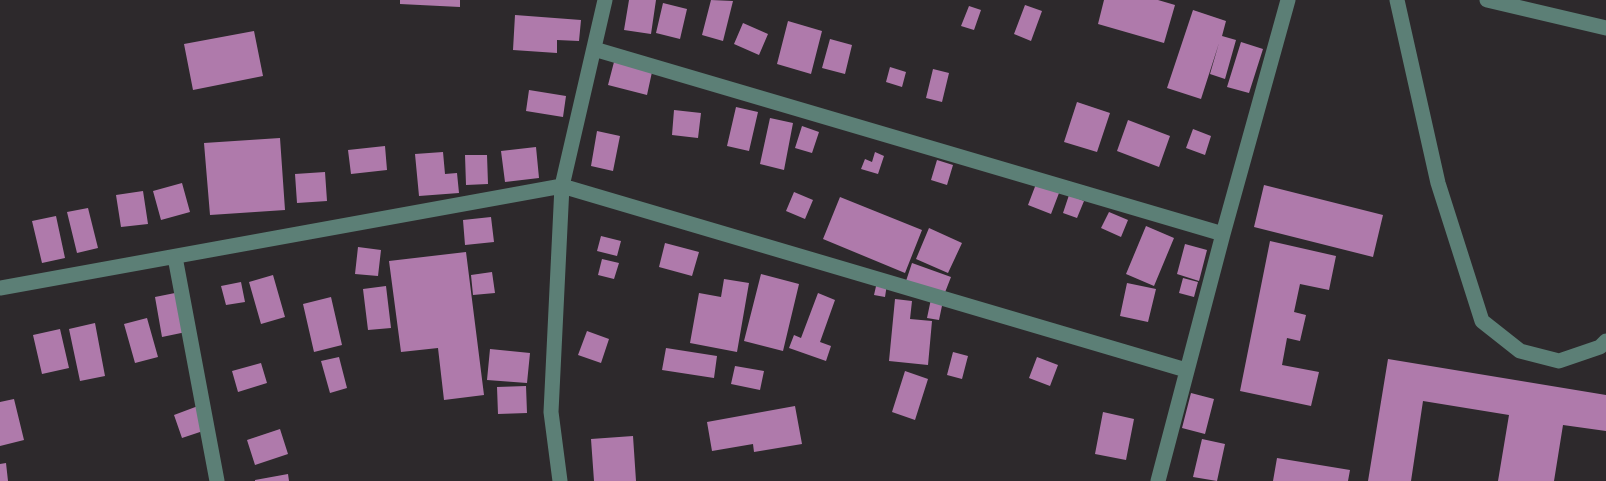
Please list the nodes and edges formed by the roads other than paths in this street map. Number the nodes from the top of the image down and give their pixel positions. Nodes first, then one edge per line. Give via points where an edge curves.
1 (605, 0) edge
2 (1288, 0) edge
3 (1397, 0) edge
4 (1487, 0) edge
5 (1606, 28) edge
6 (594, 49) junction
7 (562, 186) junction
8 (1223, 234) junction
9 (175, 256) junction
10 (0, 288) edge
11 (1606, 340) edge
12 (1186, 370) junction
13 (218, 481) edge
14 (560, 481) edge
15 (1158, 481) edge

1 - 6 street
2 - 8 street
3 - 11 street via 1438,183 1482,321 1520,351 1559,361 1600,347
4 - 5 street
6 - 7 street
6 - 8 street
7 - 9 street
7 - 12 street
7 - 14 street via 551,412
8 - 12 street
9 - 10 street
9 - 13 street
12 - 15 street

